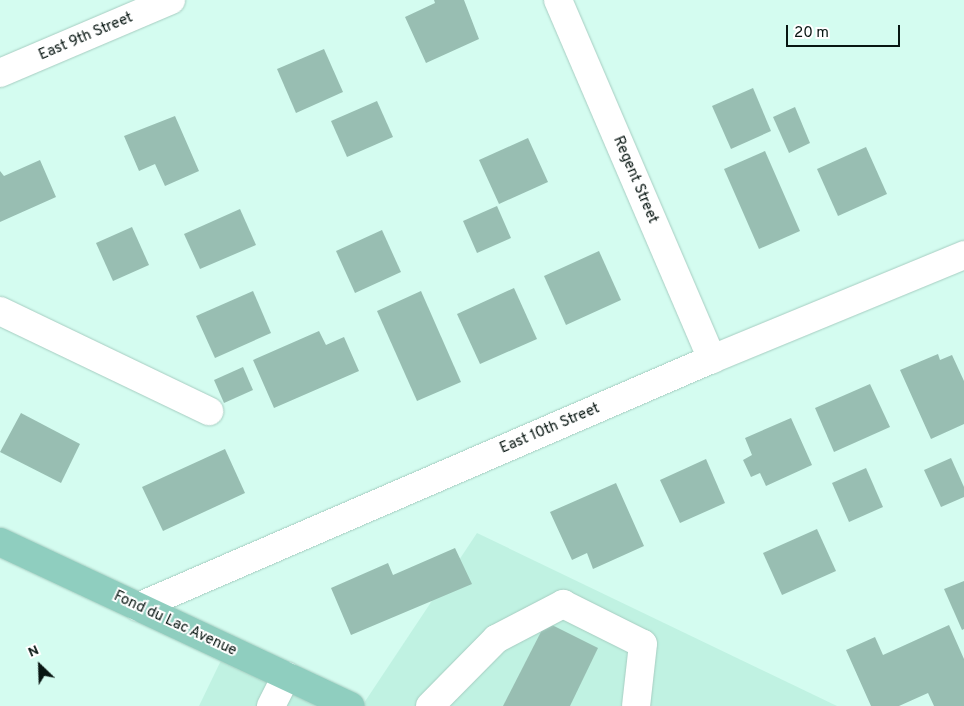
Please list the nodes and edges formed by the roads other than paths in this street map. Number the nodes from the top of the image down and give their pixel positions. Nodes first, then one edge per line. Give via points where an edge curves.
1 (171, 0) edge
2 (558, 0) edge
3 (0, 74) edge
4 (964, 255) edge
5 (0, 311) edge
6 (712, 359) junction
7 (209, 412) dead end
8 (0, 542) edge
9 (138, 607) junction
10 (286, 676) junction
11 (271, 706) edge
12 (350, 706) edge
13 (430, 706) edge
14 (636, 706) edge

1 - 3 street, East 9th Street
2 - 6 street, Regent Street
4 - 6 street, East 10th Street
5 - 7 street
6 - 9 street, East 10th Street
8 - 9 main road, Fond du Lac Avenue
9 - 10 main road, Fond du Lac Avenue
10 - 11 street
10 - 12 main road, Fond du Lac Avenue
13 - 14 street via 496,639 563,604 643,644

